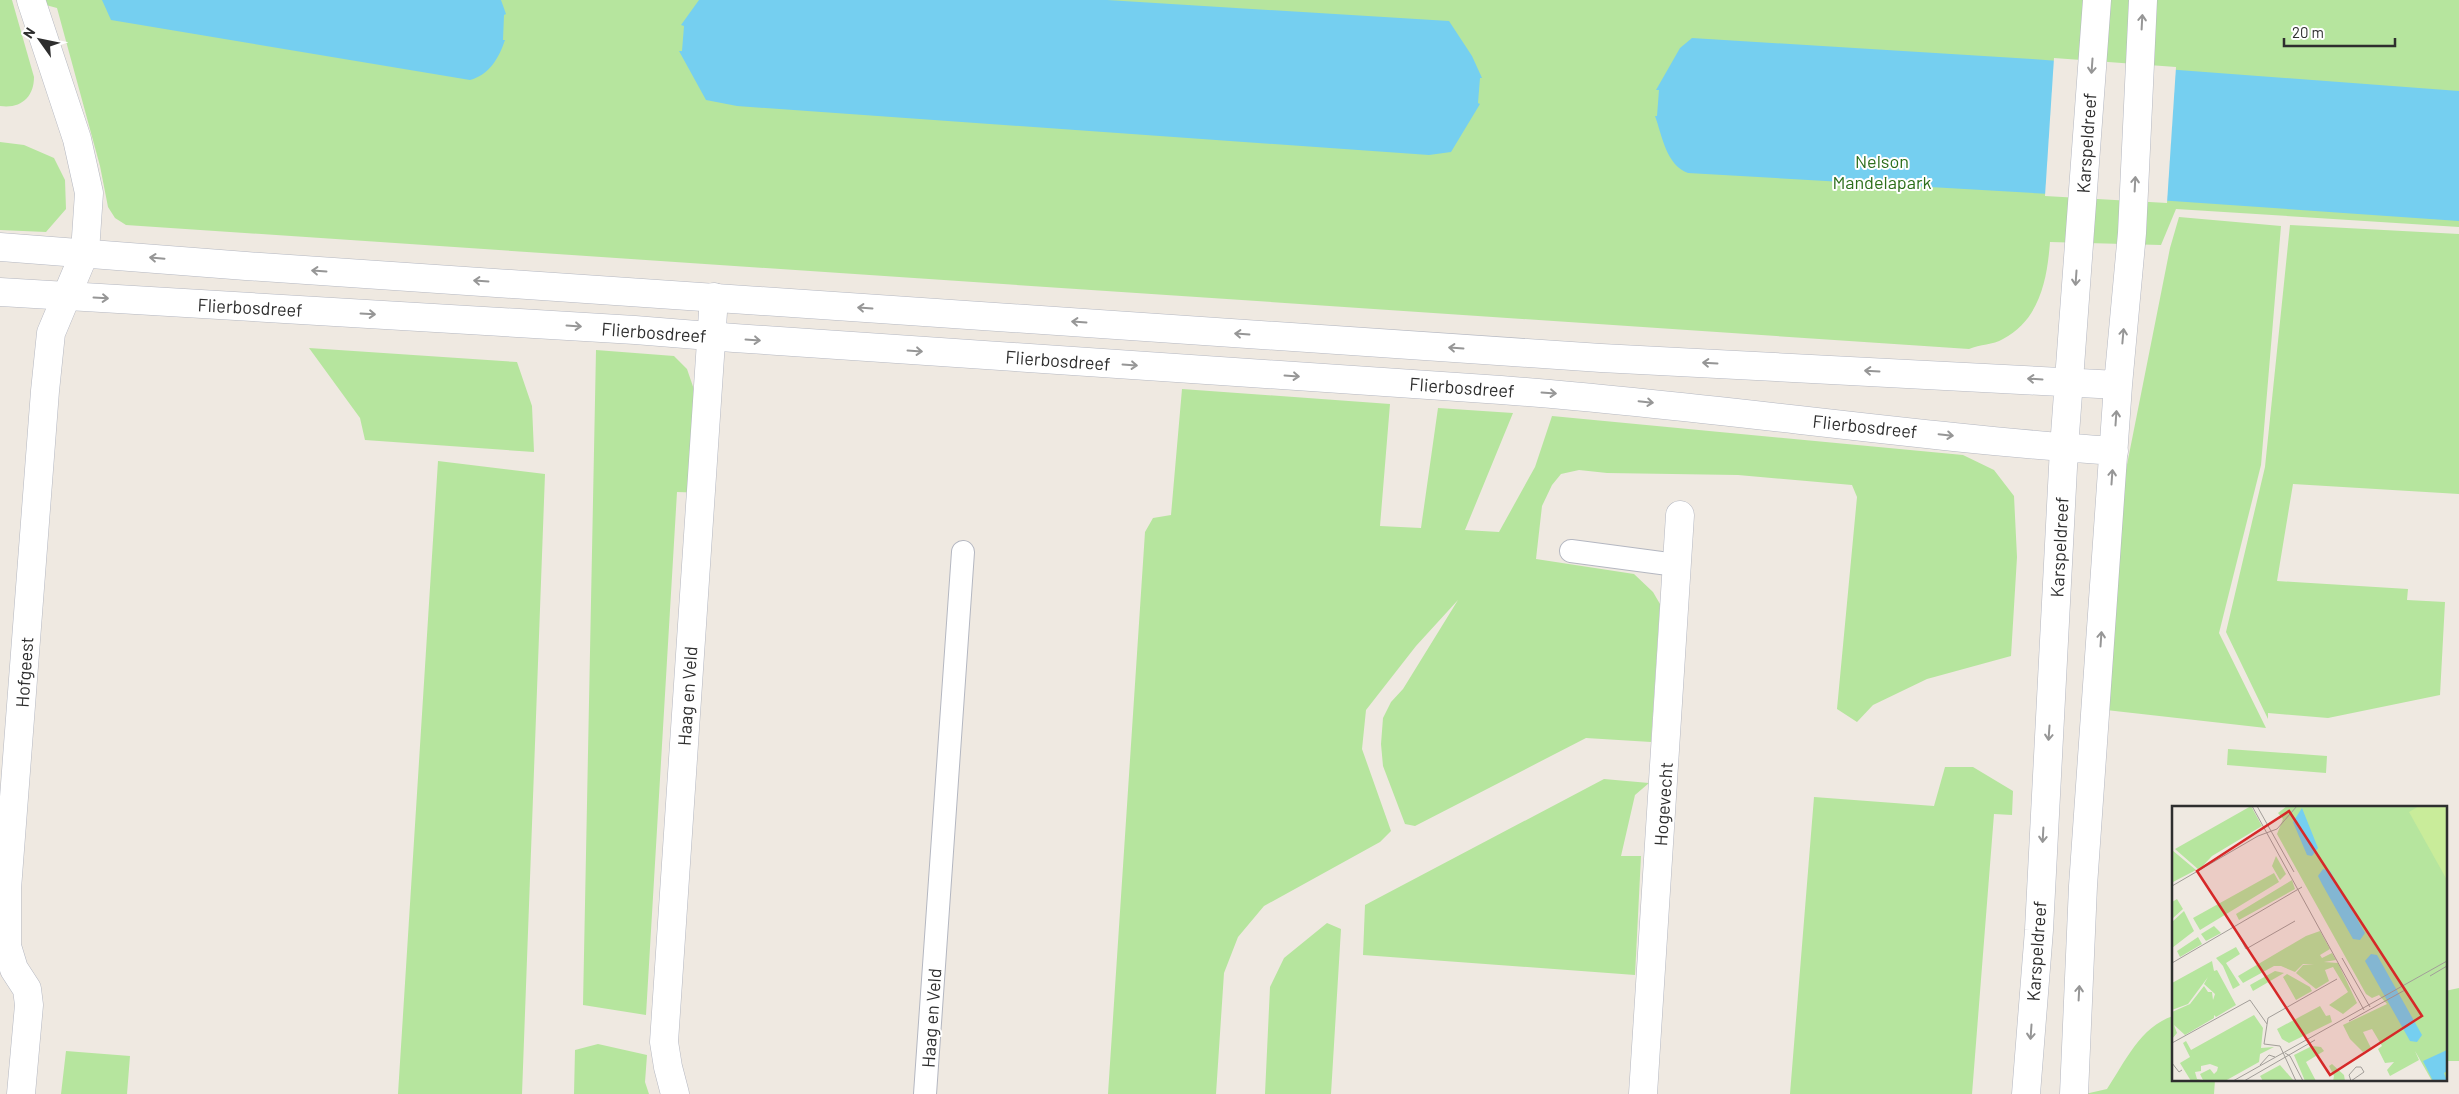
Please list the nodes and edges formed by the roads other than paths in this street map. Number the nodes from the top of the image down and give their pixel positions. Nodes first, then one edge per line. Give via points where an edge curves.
1 (32, 0) edge
2 (2097, 0) edge
3 (2143, 0) edge
4 (0, 247) edge
5 (85, 252) junction
6 (0, 292) edge
7 (67, 296) junction
8 (714, 297) junction
9 (711, 336) junction
10 (2068, 381) junction
11 (2118, 385) junction
12 (2064, 448) junction
13 (2114, 451) junction
14 (1680, 514) dead end
15 (1571, 551) dead end
16 (963, 552) dead end
17 (1676, 565) junction
18 (21, 1094) edge
19 (675, 1094) edge
20 (925, 1094) edge
21 (1643, 1094) edge
22 (2026, 1094) edge
23 (2074, 1094) edge

1 - 5 street via 77,139 89,193
2 -> 10 street, Karspeldreef
11 -> 3 street via 2132,233
4 - 5 street
5 - 7 street, Hofgeest
8 -> 5 street
6 - 7 street, Flierbosdreef
7 -> 9 street, Flierbosdreef
7 - 18 street, Hofgeest via 51,333 45,391 7,889 7,946 14,970 27,989 29,1005
8 - 9 street, Haag en Veld
10 -> 8 street via 1600,358
9 -> 12 street, Flierbosdreef via 1597,397
9 - 19 street, Haag en Veld via 664,1042
10 - 11 street
10 - 12 street, Karspeldreef
13 -> 11 street
12 - 13 street, Flierbosdreef
12 -> 22 street, Karspeldreef via 2039,930
23 -> 13 street via 2083,886
14 - 17 street, Hogevecht
15 - 17 lane
16 - 20 lane, Haag en Veld
17 - 21 street, Hogevecht

